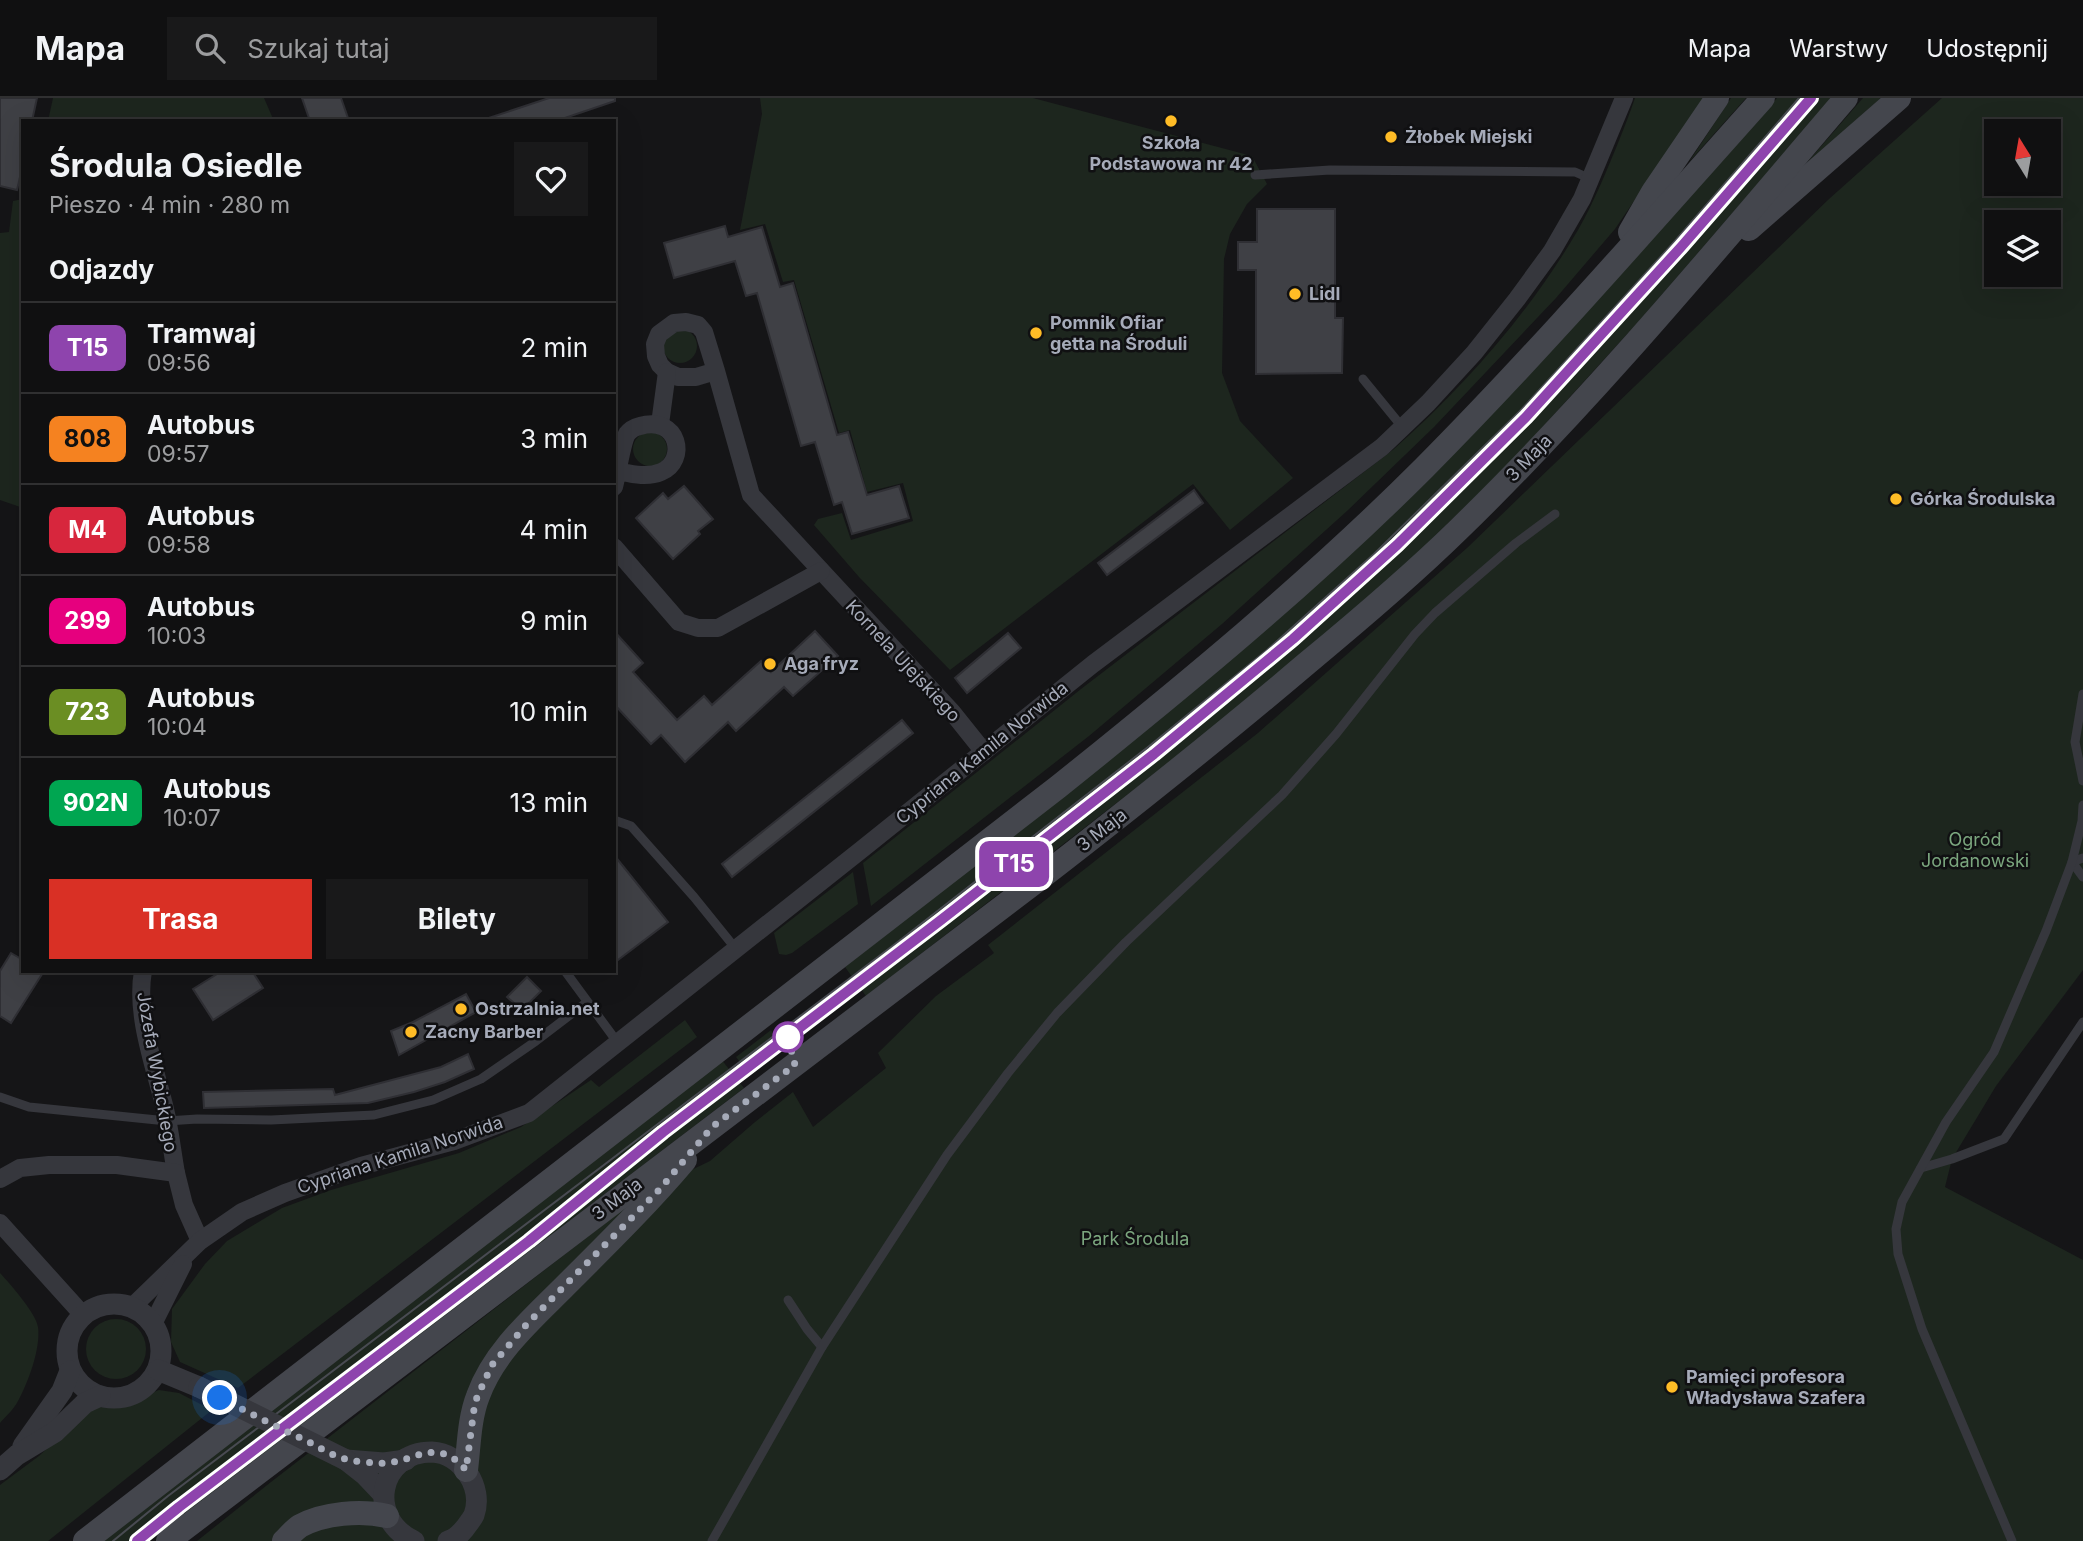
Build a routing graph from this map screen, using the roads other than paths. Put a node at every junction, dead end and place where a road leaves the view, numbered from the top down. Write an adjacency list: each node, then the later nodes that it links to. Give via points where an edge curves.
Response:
1 (1624, 98): 7 (street, Cypriana Kamila Norwida)
2 (1717, 98): 8 (main road, via 1653,192)
3 (1762, 98): 8 (main road)
4 (1846, 98): 9 (main road, 3 Maja)
5 (1899, 98): 9 (main road)
6 (1255, 175): 7 (lane, via 1330,170 1575,172)
7 (1591, 179): 14 (street, Cypriana Kamila Norwida, via 1552,251 1517,299 1474,353)
8 (1605, 275): 56 (main road, via 1422,470 1186,684)
9 (1693, 276): 35 (main road, 3 Maja, via 1542,445 1379,603 1177,771)
10 (716, 371): 11 (street, via 696,377); 11 (street, Kornela Ujejskiego, via 704,332 687,321 665,328 655,344 656,356); 18 (street, Kornela Ujejskiego, via 751,495)
11 (667, 372): 13 (street, Kornela Ujejskiego)
12 (1363, 379): 14 (lane)
13 (660, 424): 15 (street, via 642,425 627,433); 15 (street, via 674,437 673,462 659,473)
14 (1403, 428): 20 (street, Cypriana Kamila Norwida)
15 (616, 479)
16 (1555, 514): 45 (lane, via 1415,634 1282,795 1057,1013 947,1155)
17 (616, 549): 18 (street, via 679,622 698,628 718,628)
18 (821, 571): 20 (street, Kornela Ujejskiego)
19 (2083, 694): 21 (lane, via 2075,742)
20 (984, 751): 27 (street, Cypriana Kamila Norwida)
21 (2083, 781)
22 (2083, 805): 25 (lane)
23 (616, 821): 27 (lane, via 631,826)
24 (2083, 858): 25 (lane)
25 (2072, 862): 26 (lane); 36 (lane, via 1994,1052)
26 (2083, 877)
27 (737, 949): 32 (street, Cypriana Kamila Norwida)
28 (143, 973): 34 (street, Józefa Wybickiego, via 142,1007)
29 (566, 973): 30 (lane)
30 (587, 1002): 32 (lane); 34 (lane, via 481,1079 433,1100 374,1115)
31 (2083, 1022): 36 (lane, via 2004,1139)
32 (618, 1042): 40 (street, Cypriana Kamila Norwida, via 529,1112 454,1141 285,1193 242,1212)
33 (0, 1097): 34 (lane, via 29,1107)
34 (167, 1121): 37 (street, Józefa Wybickiego)
35 (712, 1127): 53 (main road, via 660,1189 492,1365 474,1409); 57 (main road, 3 Maja)
36 (1921, 1168): 61 (lane, via 1902,1202 1896,1229 1898,1254 1922,1329)
37 (176, 1173): 38 (street, via 117,1165 49,1165 20,1168); 40 (street)
38 (0, 1179)
39 (0, 1223): 43 (street)
40 (200, 1241): 42 (street, Cypriana Kamila Norwida); 44 (street, Cypriana Kamila Norwida, via 180,1268)
41 (788, 1300): 45 (lane)
42 (132, 1307): 43 (street, via 107,1303); 44 (street)
43 (83, 1315): 47 (street, via 66,1343)
44 (153, 1324): 46 (street, via 160,1338)
45 (822, 1347): 60 (lane)
46 (158, 1370): 48 (street, via 146,1386 130,1396); 50 (street, bridge)
47 (70, 1371): 48 (street, via 83,1387); 49 (street, via 62,1391)
48 (100, 1396): 49 (street)
49 (17, 1455): 52 (street)
50 (346, 1460): 51 (street); 54 (street, via 365,1475)
51 (405, 1460): 53 (street, via 436,1452 460,1462); 54 (street, via 387,1480)
52 (0, 1470)
53 (466, 1470): 55 (street, via 476,1501 474,1516)
54 (385, 1505): 58 (main road, via 376,1514 328,1516 300,1527); 59 (street, via 396,1528)
55 (459, 1538)
56 (85, 1541)
57 (168, 1541)
58 (284, 1541)
59 (414, 1541)
60 (712, 1541)
61 (2012, 1541)

